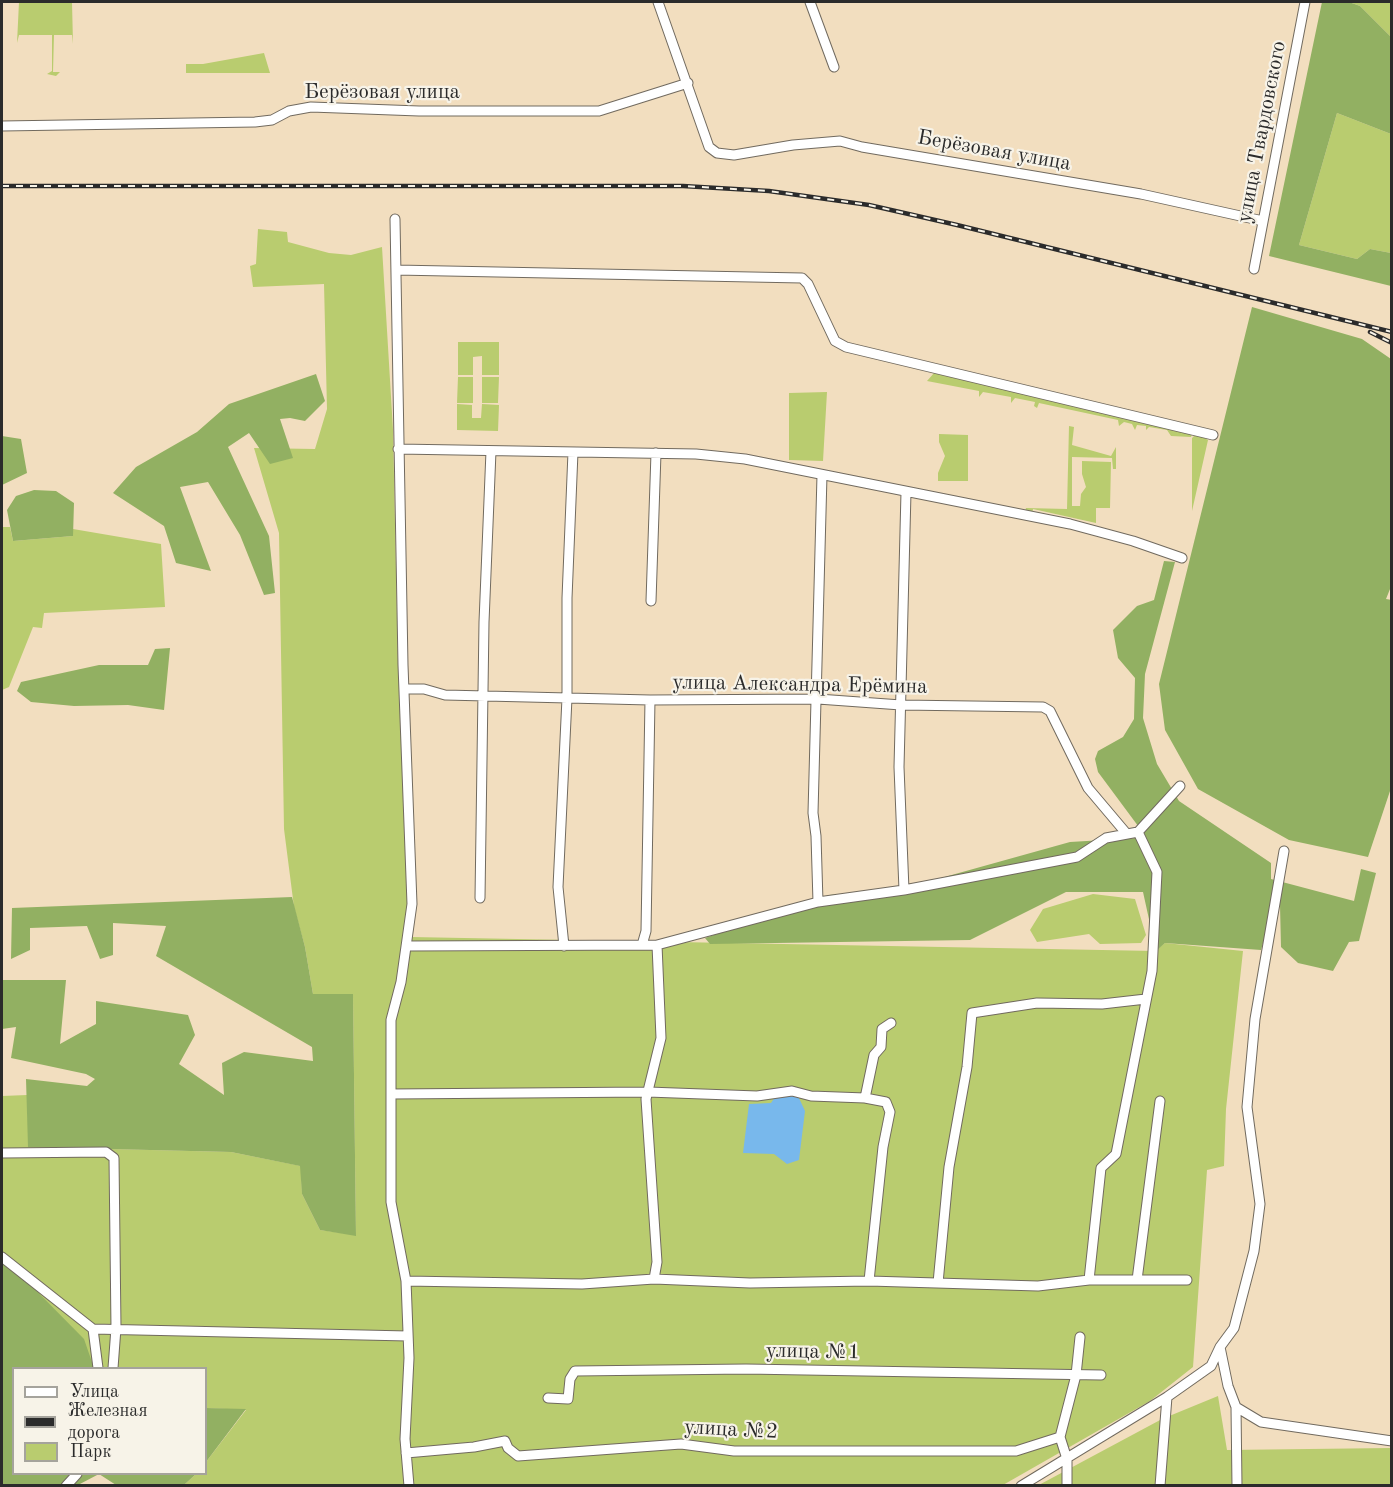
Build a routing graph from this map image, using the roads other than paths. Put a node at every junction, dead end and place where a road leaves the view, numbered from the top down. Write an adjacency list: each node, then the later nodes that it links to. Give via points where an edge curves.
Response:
1 (658, 2): 5 (street)
2 (810, 2): 4 (street)
3 (1305, 2): 8 (street, улица Твардовского)
4 (834, 67)
5 (688, 82): 6 (street, Берёзовая улица, via 599,111 311,107 255,122); 8 (street, Берёзовая улица, via 709,147 717,153 734,155 840,141 1142,194)
6 (2, 126)
7 (395, 219): 10 (street)
8 (1263, 221): 9 (street, улица Твардовского)
9 (1254, 268)
10 (396, 270): 11 (street, via 802,278 835,341 846,346); 12 (street)
11 (1213, 435)
12 (398, 449): 13 (street); 20 (street)
13 (491, 451): 14 (street); 21 (street)
14 (573, 452): 15 (street); 22 (street)
15 (656, 453): 16 (street, via 745,459); 19 (street)
16 (822, 475): 17 (street); 23 (street)
17 (906, 492): 18 (street, via 1070,524); 25 (street)
18 (1182, 558)
19 (651, 601)
20 (404, 689): 21 (street, улица Александра Ерёмина); 35 (street, via 412,904)
21 (484, 695): 22 (street, улица Александра Ерёмина); 31 (street)
22 (567, 698): 24 (street, улица Александра Ерёмина); 36 (street, via 558,887)
23 (818, 699): 24 (street, улица Александра Ерёмина); 25 (street, улица Александра Ерёмина); 32 (street, via 813,813)
24 (650, 700): 33 (street, via 646,931)
25 (901, 705): 28 (street, улица Александра Ерёмина, via 1043,706 1050,711 1088,788); 30 (street)
26 (1180, 786): 27 (street)
27 (1138, 832): 28 (street); 37 (street, via 1157,872 1152,970)
28 (1126, 833): 30 (street, via 1106,838 1077,857)
29 (1284, 851): 56 (street, via 1255,1019 1247,1107 1259,1213 1254,1251 1234,1329)
30 (904, 890): 32 (street)
31 (480, 898)
32 (818, 902): 34 (street)
33 (642, 945): 34 (street); 36 (street)
34 (657, 945): 39 (street, via 661,1038)
35 (406, 946): 36 (street); 40 (street, via 391,1020)
36 (564, 946)
37 (1146, 999): 46 (street, via 1116,1154 1101,1168); 51 (street, via 1102,1004 1037,1003 972,1013 967,1067 949,1167)
38 (891, 1023): 41 (street, via 882,1029 881,1047 874,1055)
39 (648, 1092): 40 (street); 41 (street, via 758,1096 792,1091 811,1096); 45 (street, via 657,1262)
40 (391, 1094): 49 (street, via 391,1202)
41 (866, 1098): 50 (street, via 886,1102 890,1112)
42 (1160, 1101): 47 (street)
43 (2, 1153): 52 (street, via 106,1152 114,1158)
44 (2, 1257): 53 (street)
45 (654, 1279): 49 (street, via 582,1284); 50 (street, via 750,1283)
46 (1089, 1280): 47 (street); 51 (street, via 1038,1286)
47 (1137, 1280): 48 (street)
48 (1187, 1280)
49 (406, 1281): 54 (street)
50 (868, 1281): 51 (street)
51 (938, 1283)
52 (116, 1328): 53 (street); 54 (street); 58 (street)
53 (93, 1329): 57 (street)
54 (408, 1336): 66 (street)
55 (1080, 1337): 59 (street)
56 (1220, 1347): 61 (street, via 1212,1366); 63 (street)
57 (98, 1367)
58 (113, 1367)
59 (1076, 1375): 60 (street, улица №1); 62 (street, улица №1, via 746,1369 574,1371 568,1399); 64 (street)
60 (1101, 1375)
61 (1167, 1397): 67 (street); 71 (street)
62 (548, 1398)
63 (1236, 1407): 65 (street, via 1261,1422); 72 (street)
64 (1060, 1437): 66 (street, улица №2, via 1016,1451 734,1451 681,1444 518,1456 505,1441); 67 (street)
65 (1392, 1441)
66 (406, 1453): 68 (street)
67 (1067, 1459): 69 (street); 70 (street)
68 (409, 1485)
69 (1021, 1485)
70 (1067, 1485)
71 (1160, 1485)
72 (1237, 1485)

